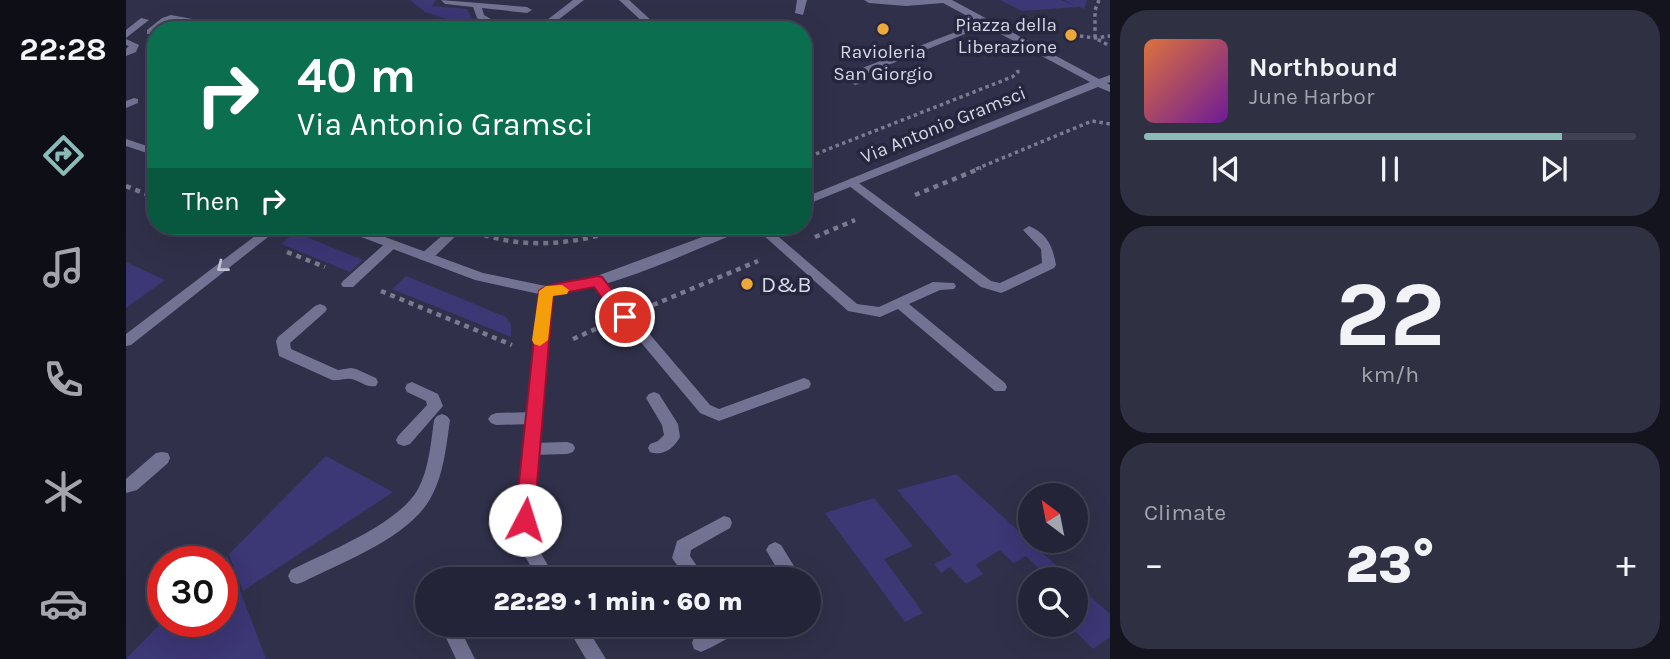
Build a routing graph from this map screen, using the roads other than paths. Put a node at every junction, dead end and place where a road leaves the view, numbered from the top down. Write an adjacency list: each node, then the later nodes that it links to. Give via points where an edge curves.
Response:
1 (579, 0): 14 (street)
2 (624, 0): 15 (street)
3 (802, 0): 9 (street)
4 (869, 0): 5 (street)
5 (945, 0): 16 (street)
6 (444, 1): 7 (street)
7 (477, 5): 8 (street); 13 (street, via 480,16)
8 (527, 10)
9 (800, 13)
10 (144, 20): 17 (street)
11 (164, 21): 12 (street)
12 (183, 21)
13 (489, 21)
14 (550, 21)
15 (649, 21)
16 (987, 23): 21 (street, via 856,74); 22 (street)
17 (126, 35)
18 (126, 41): 19 (street, via 134,45)
19 (126, 53)
20 (1110, 78): 22 (street, Via Antonio Gramsci)
21 (855, 82)
22 (1098, 83): 23 (street); 26 (street, Via Antonio Gramsci)
23 (1110, 89)
24 (126, 142): 25 (street)
25 (147, 150)
26 (852, 182): 27 (street, Via Antonio Gramsci); 28 (street, via 986,284 1001,288 1049,265 1047,248)
27 (812, 198)
28 (1030, 230)
29 (264, 235): 42 (street, one-way to 42)
30 (368, 235): 34 (street)
31 (450, 235): 35 (street)
32 (721, 235): 36 (street)
33 (770, 235): 40 (street, via 853,308 880,312)
34 (392, 244): 35 (street); 37 (street)
35 (426, 257): 39 (street, via 480,277)
36 (597, 281): 39 (street); 44 (street, via 705,409 719,415)
37 (348, 284)
38 (949, 286): 40 (street, via 938,285)
39 (546, 291): 49 (street)
40 (899, 303): 45 (street)
41 (320, 309): 43 (street, via 284,341 284,352 337,376 351,373)
42 (129, 335)
43 (370, 382)
44 (804, 384)
45 (1000, 387)
46 (412, 388): 48 (street, via 433,398)
47 (653, 398): 53 (street, via 670,424 672,437)
48 (443, 417): 51 (street); 62 (street, via 436,461 419,502 380,533)
49 (533, 418): 50 (street); 54 (street)
50 (496, 419)
51 (404, 440)
52 (567, 448): 54 (street)
53 (656, 448)
54 (531, 449): 59 (street, via 525,520 528,546)
55 (162, 458): 56 (street)
56 (126, 486)
57 (724, 523): 60 (street, via 683,546 681,558)
58 (775, 550): 61 (street)
59 (540, 567)
60 (687, 567)
61 (786, 567)
62 (297, 576)
63 (455, 637): 67 (street)
64 (583, 637): 68 (street)
65 (711, 637): 66 (street)
66 (701, 643)
67 (466, 659)
68 (597, 659)

